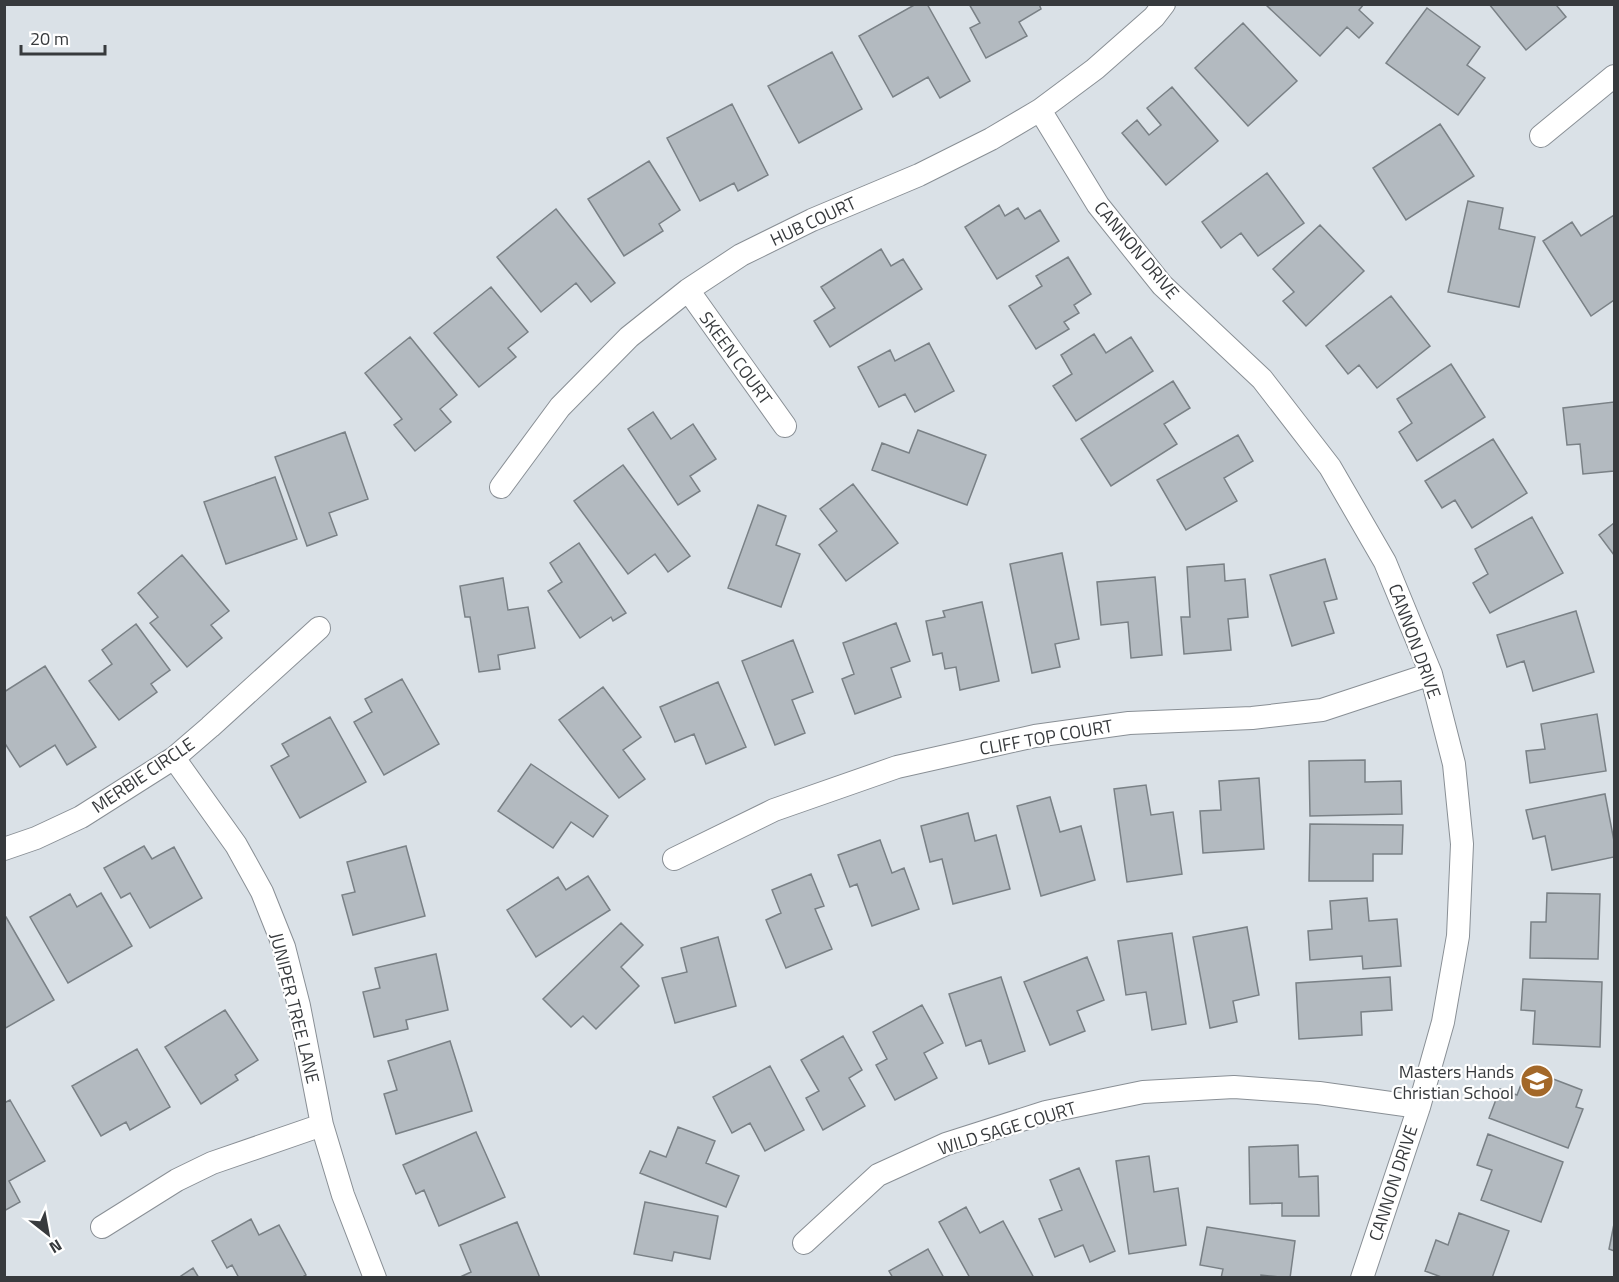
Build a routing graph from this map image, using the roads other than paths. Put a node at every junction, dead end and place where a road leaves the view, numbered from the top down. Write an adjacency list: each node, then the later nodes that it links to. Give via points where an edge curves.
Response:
1 (1164, 4): 3 (street, HUB COURT, via 1095,69)
2 (1614, 76): 4 (street)
3 (1040, 110): 5 (street, HUB COURT, via 919,175 741,255); 9 (street, CANNON DRIVE, via 1098,205 1162,285 1263,379 1330,467 1385,562)
4 (1541, 136)
5 (688, 290): 6 (street, SKEEN COURT); 7 (street, HUB COURT, via 629,337 560,407)
6 (785, 426)
7 (501, 487)
8 (319, 628): 10 (street, MERBIE CIRCLE)
9 (1431, 674): 12 (street, CLIFF TOP COURT, via 1322,710 1252,718 1129,723 1035,736 897,767 774,810); 13 (street, CANNON DRIVE, via 1454,764 1462,844 1458,936 1443,1022)
10 (174, 758): 11 (street, MERBIE CIRCLE, via 81,817); 14 (street, JUNIPER TREE LANE, via 236,845 262,892 284,947)
11 (4, 849)
12 (674, 859)
13 (1419, 1107): 16 (street, WILD SAGE COURT, via 1319,1093 1234,1087 1143,1092 1046,1112 946,1144 878,1175); 18 (street, CANNON DRIVE)
14 (322, 1125): 15 (street, via 212,1163); 17 (street, JUNIPER TREE LANE)
15 (102, 1227)
16 (804, 1243)
17 (375, 1278)
18 (1362, 1278)

